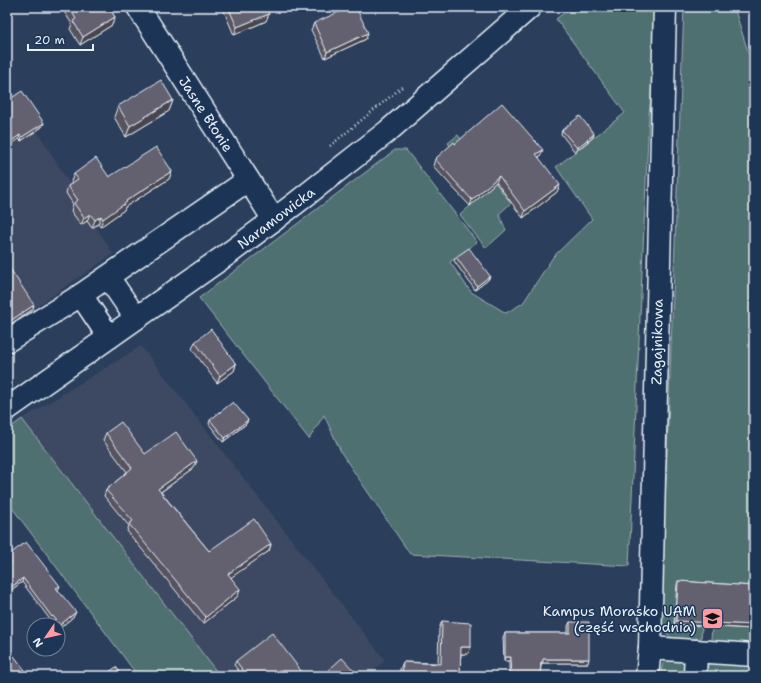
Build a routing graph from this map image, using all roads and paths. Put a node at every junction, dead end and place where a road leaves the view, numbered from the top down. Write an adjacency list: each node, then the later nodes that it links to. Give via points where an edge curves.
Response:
1 (138, 7): 4 (street, Jasne Błonie)
2 (530, 7): 5 (street, Naramowicka, via 388,130)
3 (665, 7): 12 (street, Zagajnikowa)
4 (248, 180): 5 (street, Jasne Błonie); 6 (street)
5 (274, 220): 8 (street, Naramowicka)
6 (108, 277): 7 (street); 8 (street)
7 (80, 296): 9 (street); 10 (street)
8 (136, 318): 9 (street, Naramowicka)
9 (109, 337): 11 (street, Naramowicka)
10 (7, 341)
11 (7, 409)
12 (650, 648): 13 (street); 15 (street, Zagajnikowa)
13 (696, 651): 14 (street); 16 (street)
14 (754, 655)
15 (647, 676)
16 (695, 676)

